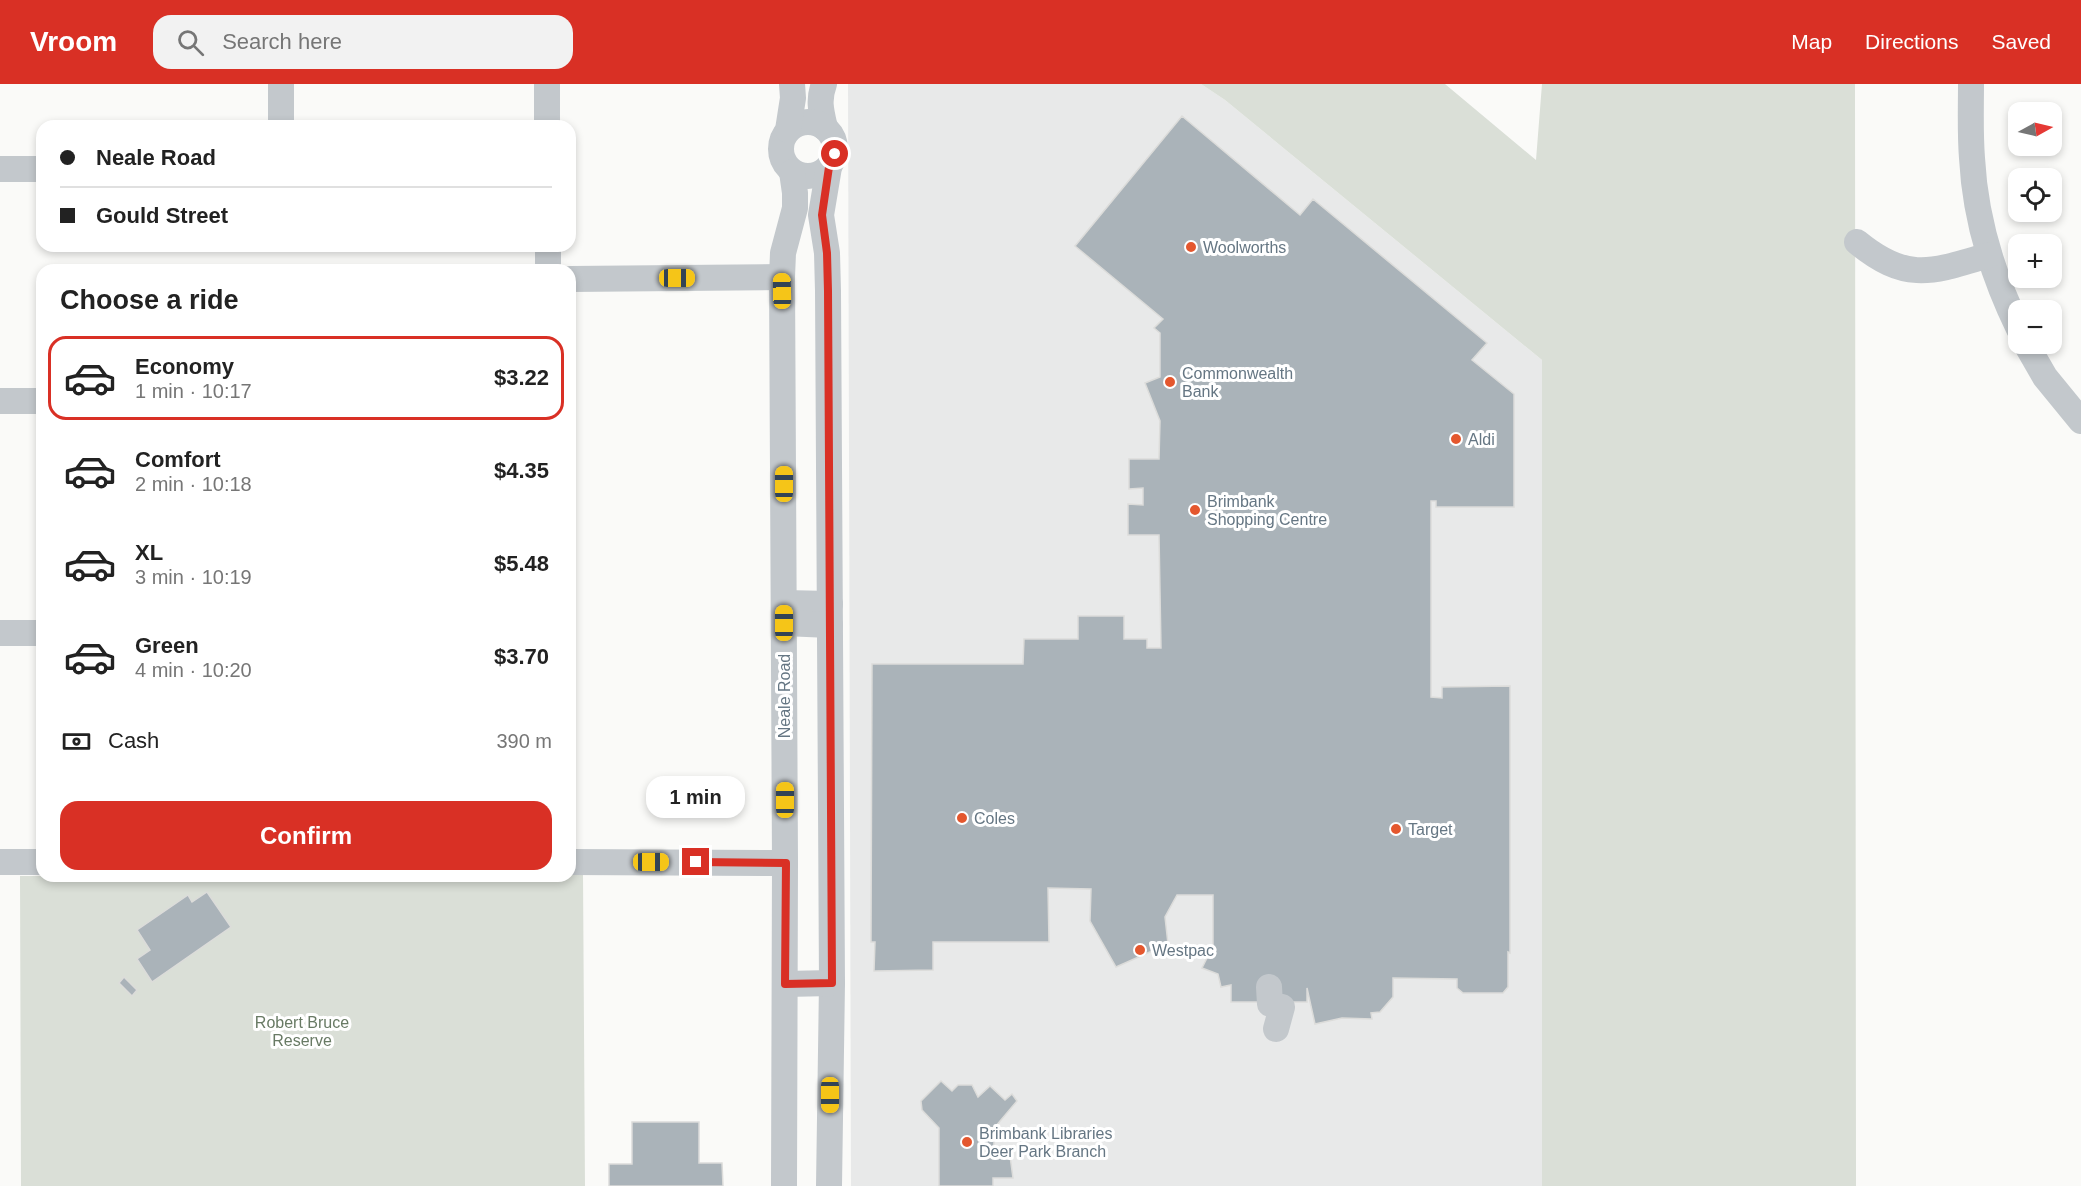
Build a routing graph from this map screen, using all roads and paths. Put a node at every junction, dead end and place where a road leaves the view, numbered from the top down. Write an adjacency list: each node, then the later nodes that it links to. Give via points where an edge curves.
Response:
1 (281, 84): 6 (street)
2 (547, 84): 7 (street)
3 (792, 84): 9 (street)
4 (824, 84): 8 (street, via 820,107)
5 (1971, 84): 15 (street, via 1973,174)
6 (281, 120)
7 (547, 120)
8 (825, 128): 9 (street, via 804,122); 10 (street, via 835,147)
9 (788, 130): 13 (street, via 781,154)
10 (829, 167): 13 (street, via 812,177); 24 (street, via 822,215 827,253)
11 (0, 169): 12 (street)
12 (36, 169)
13 (792, 172): 16 (street, Neale Road, via 795,208 784,246)
14 (1857, 243): 15 (street, via 1889,264 1918,271)
15 (1989, 255): 18 (street)
16 (782, 277): 17 (street); 23 (street, Neale Road)
17 (576, 279)
18 (2008, 302)
19 (2032, 354): 22 (street)
20 (0, 401): 21 (street)
21 (36, 401)
22 (2081, 421)
23 (784, 613): 24 (street); 30 (street, Neale Road)
24 (830, 614): 31 (street)
25 (0, 633): 26 (street)
26 (36, 633)
27 (0, 862): 28 (street)
28 (36, 862)
29 (576, 862): 30 (street)
30 (786, 863): 32 (street, Neale Road)
31 (832, 983): 32 (street); 36 (street)
32 (785, 984): 35 (street, Neale Road)
33 (1269, 987): 34 (street, via 1270,1004 1282,1007)
34 (1276, 1029)
35 (784, 1186)
36 (829, 1186)

